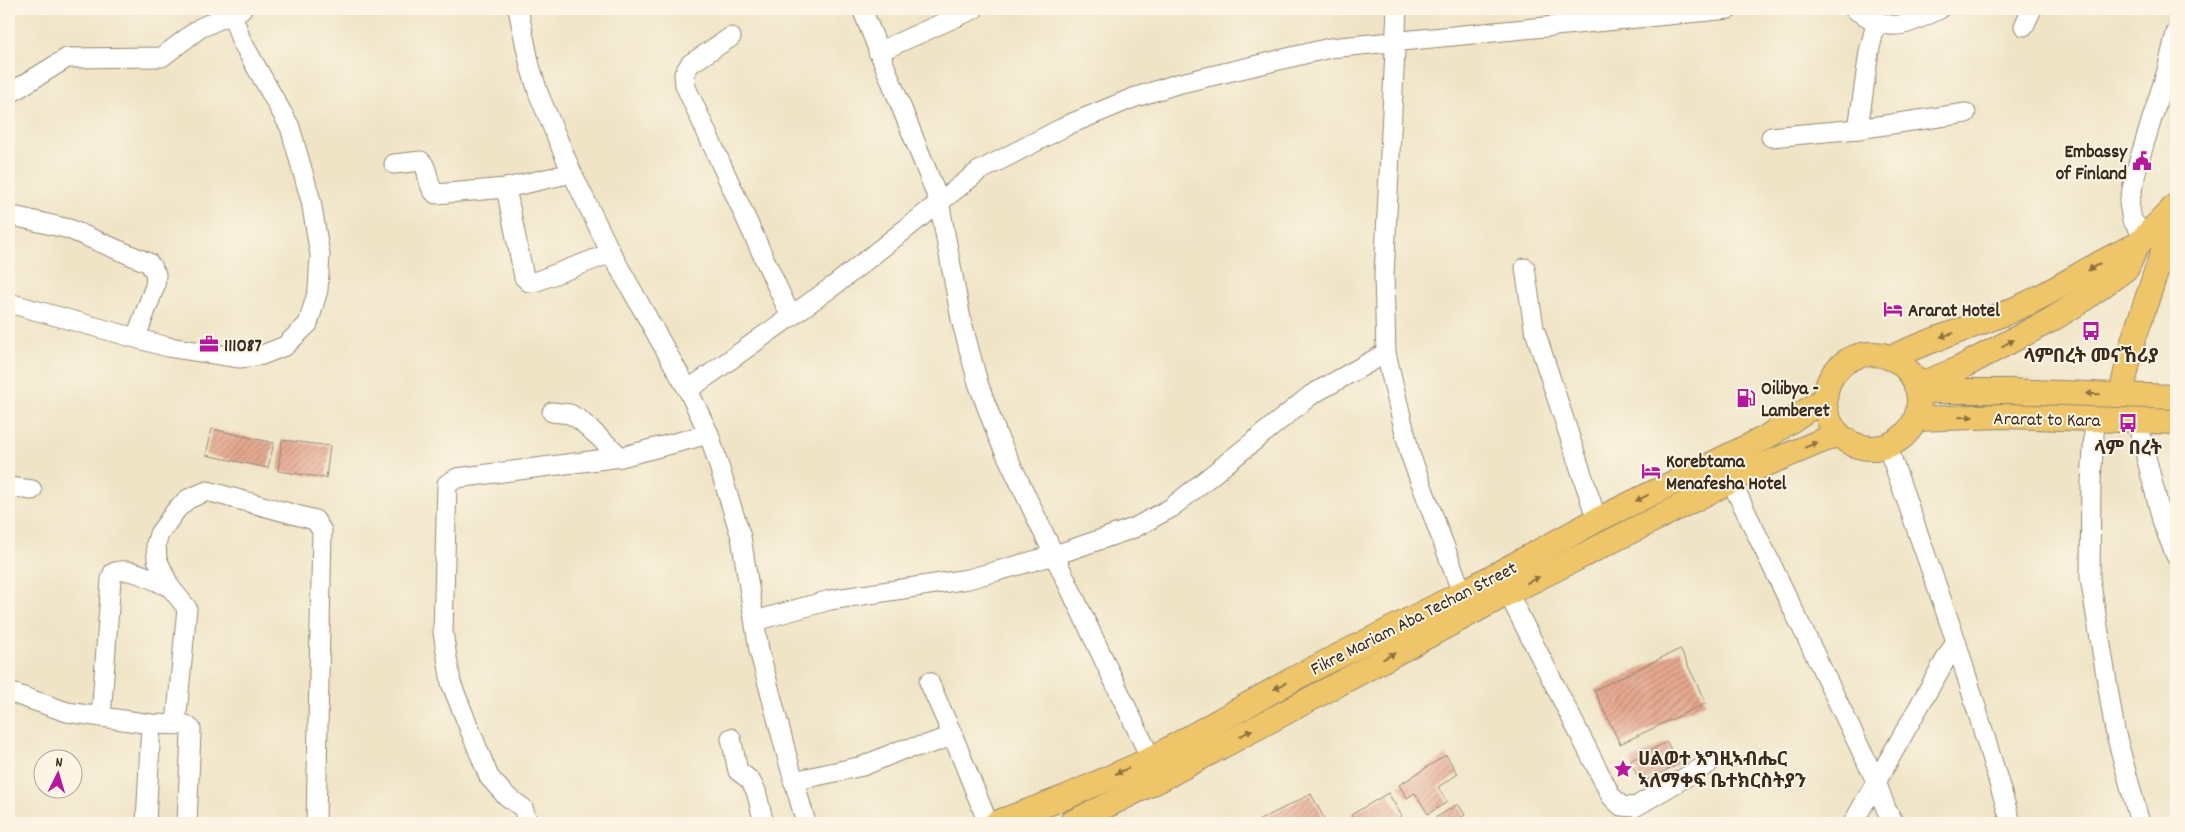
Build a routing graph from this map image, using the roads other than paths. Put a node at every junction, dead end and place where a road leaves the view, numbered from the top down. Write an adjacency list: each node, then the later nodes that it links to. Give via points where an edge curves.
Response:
1 (518, 9): 19 (street, via 537,88)
2 (862, 9): 13 (street)
3 (974, 9): 13 (street)
4 (1397, 9): 12 (street)
5 (1729, 9): 12 (street)
6 (1854, 9): 9 (street)
7 (1940, 9): 9 (street, via 1911,22 1889,26)
8 (237, 11): 14 (street, via 200,28 162,57 67,58); 30 (street, via 241,40 290,127 311,201 320,255 318,290 308,324 285,346 262,355 240,358 168,347)
9 (1876, 22): 16 (street)
10 (2176, 34): 25 (street, via 2129,204)
11 (731, 37): 29 (street, via 690,64 684,74 685,85)
12 (1396, 42): 21 (street, via 1330,48 1177,84 1133,98 1070,124 979,171); 31 (street, via 1384,276)
13 (878, 52): 21 (street)
14 (9, 94)
15 (1966, 113): 16 (street)
16 (1858, 129): 17 (street)
17 (1771, 137)
18 (394, 164): 20 (street, via 421,161 436,194)
19 (572, 173): 20 (street); 26 (street)
20 (506, 188): 26 (street, via 524,277 529,282)
21 (939, 201): 29 (street); 51 (street, via 961,319 978,383 998,437)
22 (2176, 205): 25 (main road)
23 (2176, 212): 35 (main road, via 2133,341)
24 (9, 215): 30 (street, via 69,229 149,263 156,274 155,286)
25 (2141, 240): 32 (main road, one-way to 32, via 2062,287 1991,320); 33 (main road, one-way to 25, via 2080,302 2127,268)
26 (611, 253): 34 (street)
27 (1525, 268): 50 (street, via 1534,328)
28 (9, 303): 30 (street)
29 (792, 317): 34 (street)
30 (136, 338)
31 (1386, 353): 51 (street, via 1311,395 1171,508 1134,528); 54 (street, via 1410,454)
32 (1890, 358): 33 (main road, via 1911,375); 37 (main road, via 1860,355 1846,361 1827,384)
33 (1917, 389): 35 (main road, Ararat to Kara, one-way to 33); 40 (main road)
34 (688, 390): 43 (street)
35 (2121, 394): 36 (main road, Ararat to Kara)
36 (2176, 396)
37 (1824, 399): 44 (main road, via 1825,412); 50 (main road, Fikre Mariam Aba Techan Street, one-way to 50, via 1765,438)
38 (552, 412): 46 (street, via 570,414 580,420)
39 (2096, 418): 40 (main road, Ararat to Kara, one-way to 39, via 2004,416); 41 (main road, Ararat to Kara); 81 (street, via 2090,578 2115,731)
40 (1917, 419): 45 (main road, via 1902,438)
41 (2137, 420): 42 (main road, Ararat to Kara); 52 (street, via 2163,524)
42 (2176, 422)
43 (709, 434): 46 (street); 56 (street, via 741,538)
44 (1838, 434): 45 (main road, via 1849,443 1862,447); 47 (main road, Fikre Mariam Aba Techan Street, one-way to 44)
45 (1887, 446): 57 (street)
46 (620, 457): 72 (street, via 457,478 447,484 442,632 451,683 489,777 505,795 523,808)
47 (1731, 481): 55 (main road, Fikre Mariam Aba Techan Street, one-way to 47); 68 (street)
48 (9, 486): 49 (street)
49 (32, 490)
50 (1597, 520): 54 (main road, Fikre Mariam Aba Techan Street)
51 (1055, 554): 56 (street, via 968,579 830,600); 65 (street)
52 (2176, 556)
53 (170, 588): 60 (street, via 132,572 120,570 113,573); 62 (street, via 187,608); 71 (street, via 157,559 159,534 188,499 207,491 315,520 322,531)
54 (1462, 593): 65 (main road, Fikre Mariam Aba Techan Street, one-way to 65, via 1297,677)
55 (1508, 593): 66 (street, via 1611,796 1621,806 1635,807); 77 (main road, Fikre Mariam Aba Techan Street, one-way to 55, via 1161,780)
56 (755, 620): 67 (street, via 759,650)
57 (1956, 641): 68 (street); 80 (street)
58 (929, 682): 63 (street)
59 (9, 692): 60 (street, via 67,712)
60 (100, 717): 61 (street)
61 (151, 724): 62 (street); 69 (street)
62 (176, 724): 70 (street, via 191,729)
63 (953, 736): 67 (street, via 901,750 862,766); 75 (street)
64 (731, 738): 73 (street, via 738,771 750,780 756,791)
65 (1150, 758): 76 (main road, Fikre Mariam Aba Techan Street, one-way to 76, via 1066,797)
66 (1708, 764)
67 (793, 781): 74 (street)
68 (1876, 781): 78 (street); 79 (street)
69 (146, 823)
70 (187, 823)
71 (316, 823)
72 (528, 823)
73 (764, 823)
74 (806, 823)
75 (988, 823)
76 (996, 823)
77 (1071, 823)
78 (1853, 823)
79 (1894, 823)
80 (2011, 823)
81 (2140, 823)

